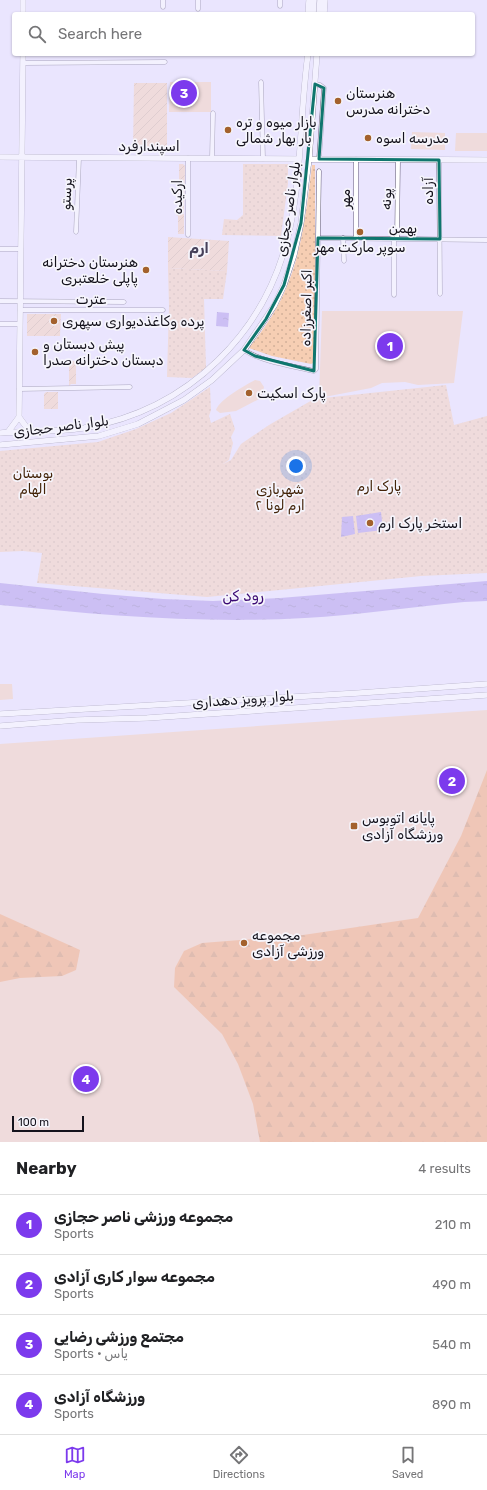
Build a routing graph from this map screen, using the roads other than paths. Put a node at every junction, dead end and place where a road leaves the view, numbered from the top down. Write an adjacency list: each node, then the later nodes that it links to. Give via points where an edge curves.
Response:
1 (23, 0): 12 (main road)
2 (163, 0): 10 (street)
3 (198, 0): 11 (street)
4 (280, 0): 9 (street)
5 (309, 0): 13 (main road)
6 (314, 0): 14 (main road)
7 (320, 0): 15 (main road)
8 (325, 0): 16 (main road)
9 (280, 6)
10 (163, 7)
11 (198, 9)
12 (23, 12)
13 (308, 12)
14 (312, 12)
15 (319, 12)
16 (324, 12)
17 (23, 56): 21 (main road)
18 (307, 56): 31 (main road, بلوار ناصر حجازی)
19 (318, 56): 23 (main road, بلوار ناصر حجازی)
20 (165, 62): 21 (street)
21 (22, 64): 26 (main road)
22 (261, 82): 30 (street)
23 (315, 84): 32 (main road, بلوار ناصر حجازی); 33 (street, via 324,88)
24 (213, 113): 29 (street)
25 (0, 157): 26 (main road, اسپندارفرد)
26 (22, 157): 27 (main road, اسپندارفرد); 48 (main road)
27 (79, 158): 28 (main road, اسپندارفرد); 39 (street, پرستو)
28 (188, 158): 29 (main road, اسپندارفرد); 40 (street, ارکیده)
29 (212, 158): 30 (main road, اسپندارفرد)
30 (263, 159): 31 (main road, اسپندارفرد)
31 (299, 159): 64 (main road, بلوار ناصر حجازی, via 291,227 279,270 259,311 226,353 196,380 160,403 133,414 84,428)
32 (309, 159): 33 (main road); 59 (main road, بلوار ناصر حجازی, via 301,223 291,265 274,306)
33 (319, 159): 34 (main road)
34 (356, 159): 35 (main road); 43 (street, مهر)
35 (398, 160): 36 (main road); 44 (street, پونه)
36 (439, 160): 37 (main road); 45 (street, آزاده)
37 (487, 160)
38 (319, 171): 41 (street, اکبر اصغرزاده)
39 (76, 232)
40 (188, 235)
41 (318, 238): 42 (street, بهمن); 59 (street, اکبر اصغرزاده, via 316,370 266,359)
42 (343, 238): 43 (street, بهمن); 49 (street)
43 (356, 238): 44 (street, بهمن)
44 (395, 239): 45 (street, بهمن); 50 (street, پونه)
45 (440, 239): 46 (street, بهمن); 51 (street, آزاده)
46 (487, 240)
47 (0, 249): 48 (street)
48 (21, 249): 53 (main road)
49 (344, 261)
50 (394, 294)
51 (440, 294)
52 (0, 301): 53 (street)
53 (20, 301): 54 (street); 55 (main road)
54 (124, 302)
55 (20, 310): 56 (street, عترت); 58 (main road)
56 (163, 310)
57 (0, 324): 58 (street)
58 (20, 324): 61 (main road)
59 (244, 350): 66 (main road, بلوار ناصر حجازی, via 212,380 184,400 138,424 99,436)
60 (130, 387): 61 (street)
61 (19, 389): 62 (main road)
62 (19, 417): 63 (main road); 64 (main road)
63 (8, 432): 64 (main road, بلوار ناصر حجازی); 65 (main road, بلوار ناصر حجازی)
64 (30, 432)
65 (0, 433)
66 (0, 445)
67 (487, 684): 69 (main road, بلوار پرویز دهداری)
68 (487, 695): 70 (main road, بلوار پرویز دهداری)
69 (0, 714)
70 (0, 726)

